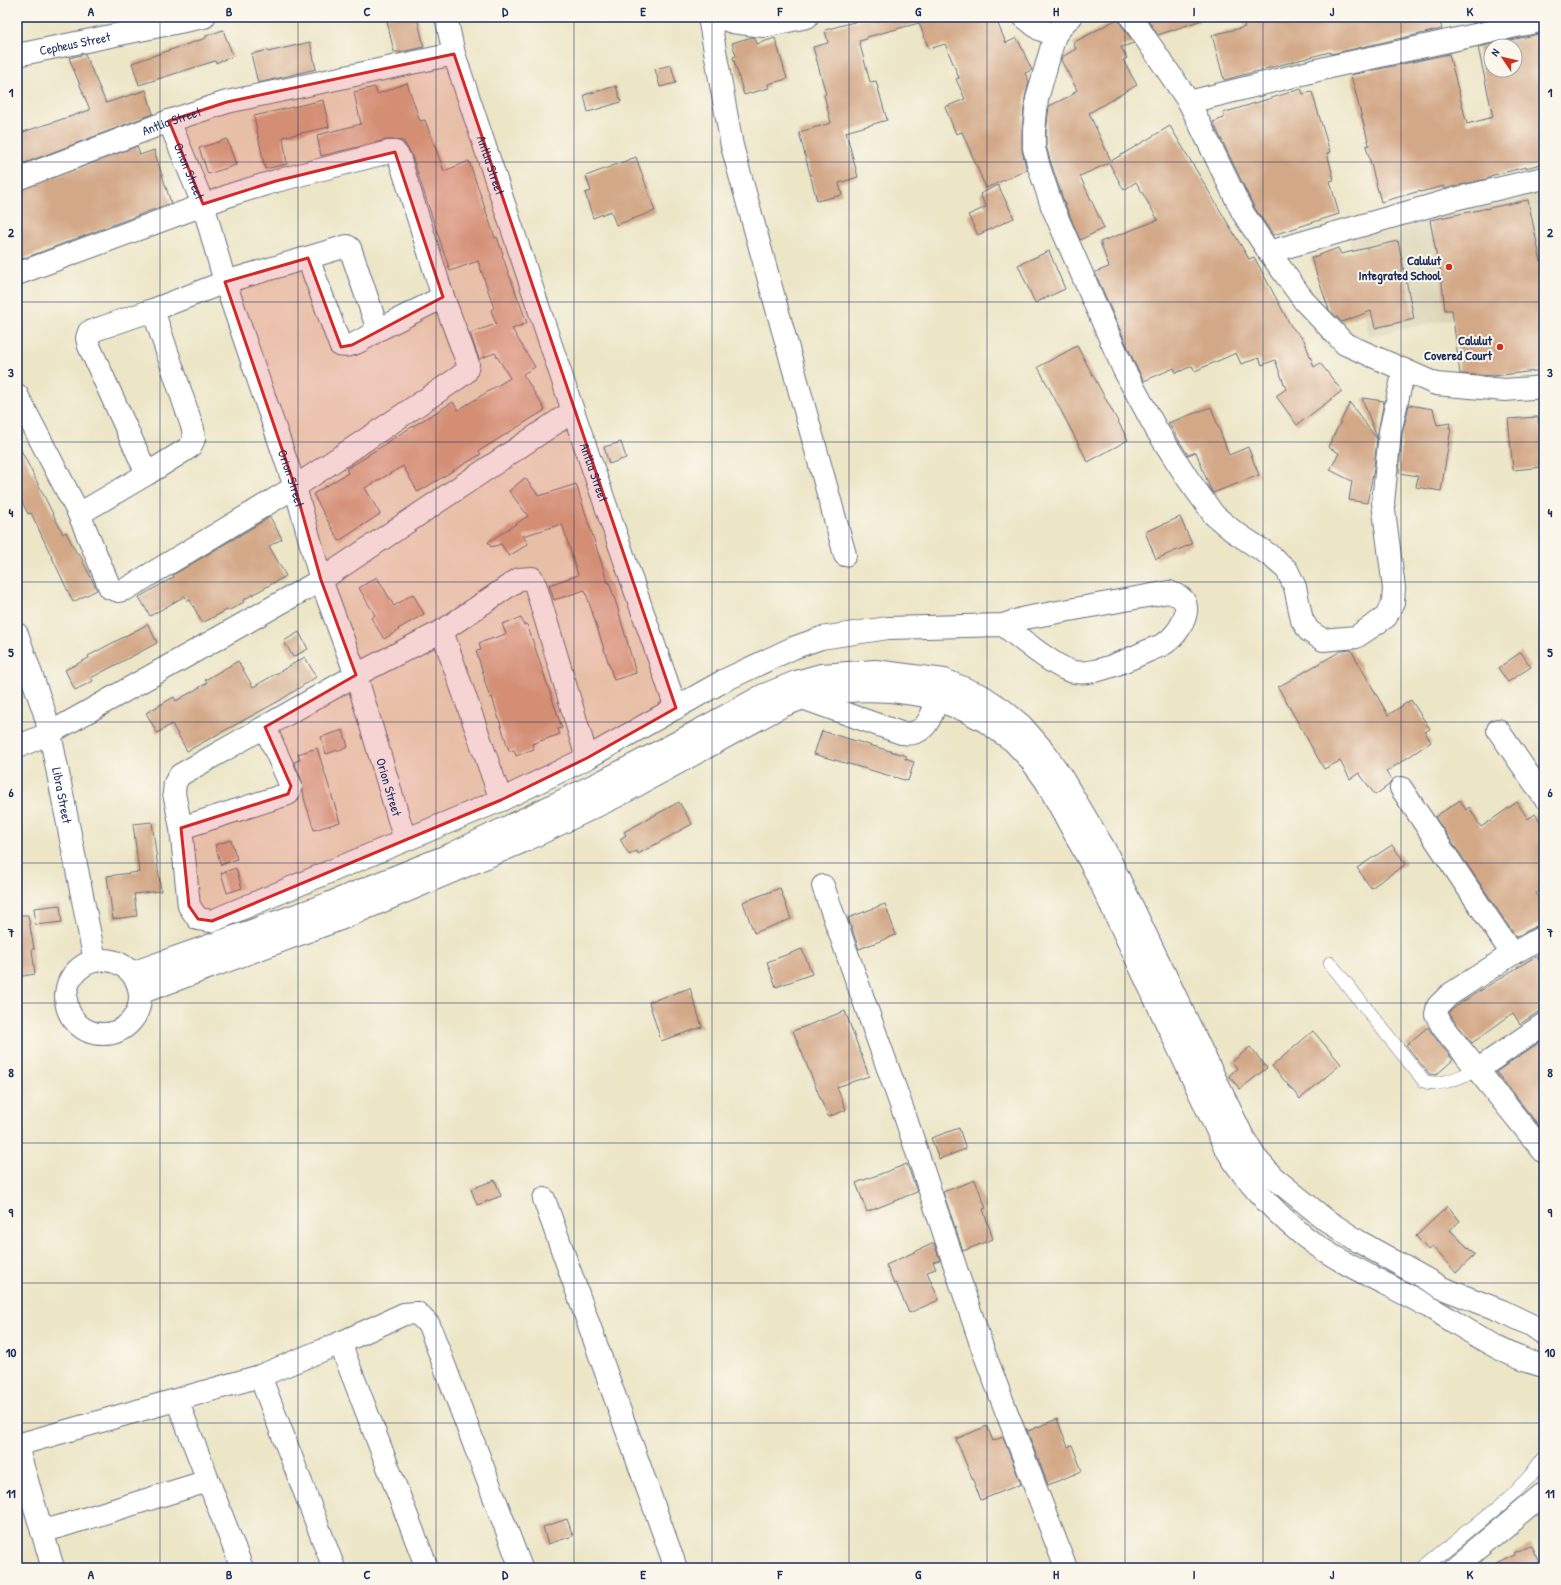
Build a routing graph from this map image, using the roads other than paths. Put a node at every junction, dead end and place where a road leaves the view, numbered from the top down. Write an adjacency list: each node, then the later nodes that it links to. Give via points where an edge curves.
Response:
1 (204, 17): 11 (street, Cepheus Street)
2 (446, 17): 12 (street)
3 (709, 17): 32 (street, via 732,146)
4 (718, 17): 5 (street, via 732,22 764,26)
5 (807, 17)
6 (1024, 17): 10 (street, via 1039,29)
7 (1071, 17): 10 (street)
8 (1131, 17): 13 (street)
9 (1544, 20): 13 (street, via 1334,66)
10 (1055, 35): 25 (street, via 1037,99 1034,148 1052,206 1114,348 1156,429 1201,498 1214,515 1233,531 1287,570 1295,587 1302,620 1309,631 1323,640 1356,637 1386,617 1393,602 1394,588 1383,503 1390,432)
11 (17, 54)
12 (454, 54): 14 (street, Antlia Street, via 227,102); 28 (street, Antlia Street)
13 (1189, 102): 18 (street, via 1243,213)
14 (169, 121): 16 (street, Antlia Street); 17 (street, Orion Street)
15 (1544, 178): 18 (street, via 1454,199)
16 (17, 179)
17 (203, 204): 20 (street); 21 (street, Orion Street); 22 (street, via 276,181 395,152 399,157)
18 (1269, 252): 25 (street, via 1305,302 1345,344)
19 (308, 258): 21 (street); 24 (street, via 342,247 350,248); 24 (street, via 340,345 352,345)
20 (17, 274)
21 (226, 282): 23 (street); 30 (street, Orion Street)
22 (442, 297): 24 (street); 30 (street, via 468,364 466,372)
23 (153, 310): 29 (street, via 193,429 194,439 190,447); 29 (street, via 89,332 87,338)
24 (378, 330)
25 (1404, 370): 26 (street, via 1436,384 1505,390)
26 (1544, 386)
27 (17, 395): 31 (street)
28 (573, 411): 33 (street); 41 (street, Antlia Street)
29 (147, 474): 31 (street)
30 (295, 487): 31 (street, via 119,591 110,588); 33 (street, Orion Street)
31 (79, 514)
32 (845, 555)
33 (321, 580): 37 (street, Orion Street); 44 (street)
34 (1003, 625): 34 (street, via 1025,618 1169,592 1185,602 1186,615 1181,627 1168,642 1122,662 1087,672 1073,672 1052,661); 41 (street, via 888,628 821,638 747,669)
35 (442, 631): 37 (street); 46 (street, via 519,579 532,578); 50 (street)
36 (17, 634): 44 (street, Libra Street)
37 (356, 675): 42 (street); 52 (street, Orion Street)
38 (944, 680): 39 (street, via 875,671 821,675); 40 (street); 47 (street, via 982,696 1022,726 1043,750)
39 (799, 690): 40 (street, via 892,691); 40 (street, via 901,733 910,734 918,733 928,723); 58 (street, via 782,706 617,796 538,834 396,886 343,918)
40 (937, 700): 47 (street, via 985,721 1013,741)
41 (676, 708): 46 (street)
42 (265, 727): 51 (street, via 180,775 175,783 174,793); 51 (street, via 291,786 288,794)
43 (1498, 730): 49 (street)
44 (50, 733): 45 (street); 56 (street, Libra Street)
45 (17, 747)
46 (587, 758): 50 (street)
47 (1052, 777): 62 (street, via 1225,1147 1237,1168)
48 (1402, 788): 55 (street)
49 (1544, 797)
50 (501, 800): 52 (street)
51 (181, 828): 52 (street, via 189,906 198,919 212,921)
52 (405, 840)
53 (823, 886): 83 (street, via 906,1119 983,1350)
54 (1544, 936): 55 (street)
55 (1512, 954): 60 (street, via 1449,995 1438,1006 1436,1014 1442,1026)
56 (95, 961): 58 (street, via 108,960 120,964); 58 (street, via 74,974 68,984 67,1008 81,1028 92,1033 104,1034 116,1032 127,1026 135,1017 139,1005)
57 (1330, 963): 60 (lane, via 1424,1081 1438,1084)
58 (136, 983)
59 (1544, 1024): 60 (street)
60 (1476, 1070): 61 (street)
61 (1544, 1152)
62 (1266, 1185): 64 (street); 65 (street, via 1277,1212 1305,1237 1333,1256)
63 (544, 1200): 82 (street)
64 (1442, 1288): 65 (street); 66 (street, via 1502,1311)
65 (1431, 1308): 68 (street)
66 (1537, 1329): 68 (street)
67 (340, 1343): 70 (street); 80 (street); 81 (street, via 404,1314 417,1314 429,1325)
68 (1518, 1357): 69 (street)
69 (1544, 1366)
70 (260, 1376): 71 (street); 79 (street)
71 (177, 1400): 72 (street); 74 (street)
72 (17, 1446): 76 (street)
73 (1544, 1457): 84 (lane, via 1511,1496)
74 (208, 1481): 76 (street); 77 (street)
75 (1544, 1493): 85 (street)
76 (42, 1532): 78 (street)
77 (236, 1567)
78 (52, 1568)
79 (334, 1568)
80 (427, 1568)
81 (521, 1568)
82 (676, 1568)
83 (1066, 1568)
84 (1424, 1568)
85 (1454, 1568)

